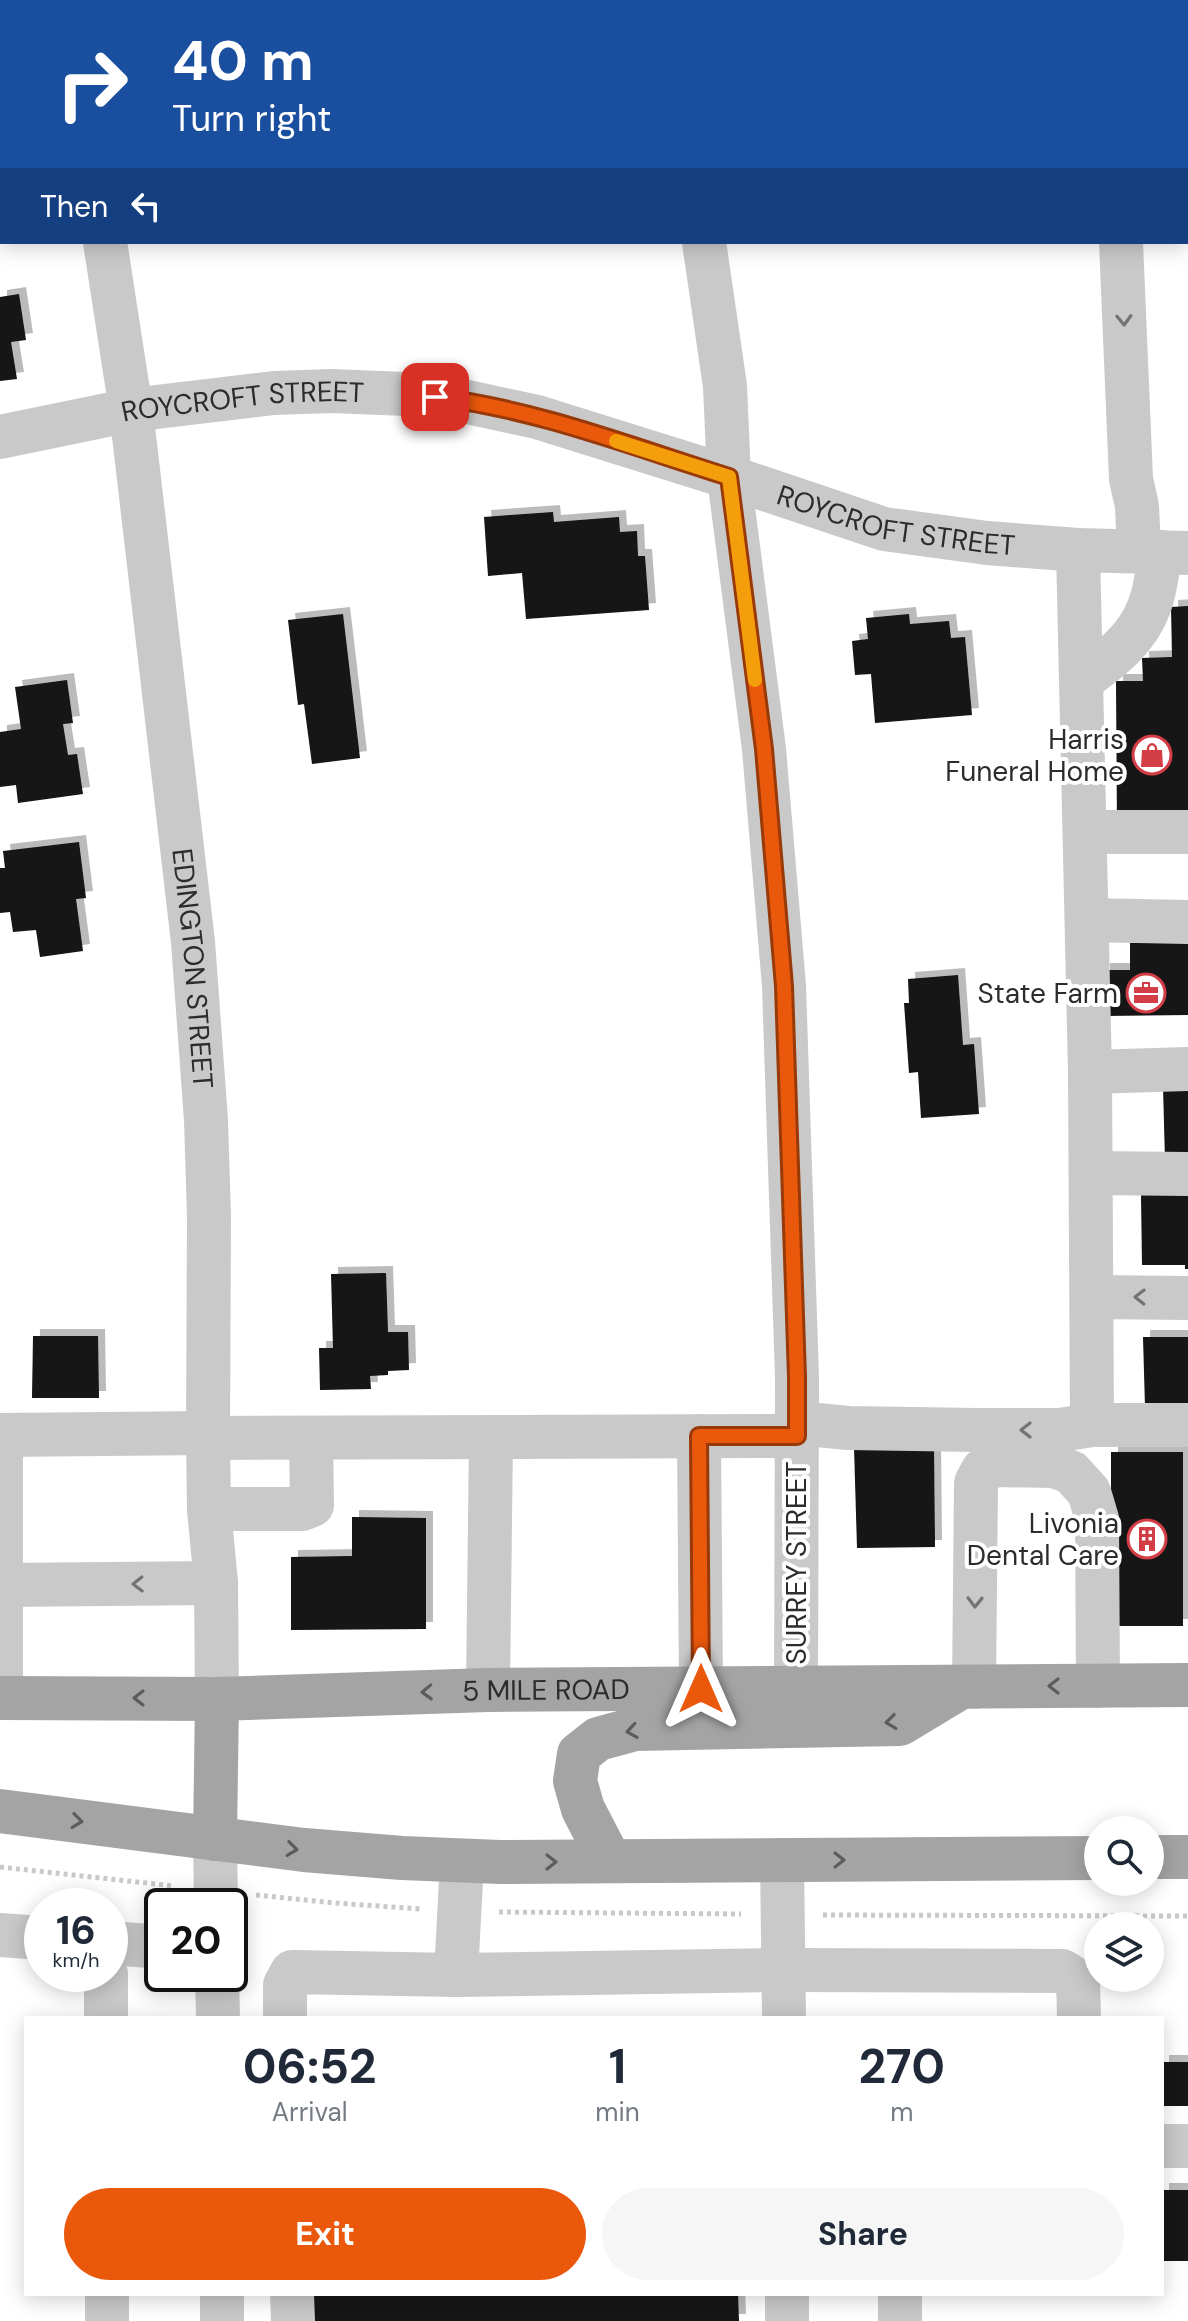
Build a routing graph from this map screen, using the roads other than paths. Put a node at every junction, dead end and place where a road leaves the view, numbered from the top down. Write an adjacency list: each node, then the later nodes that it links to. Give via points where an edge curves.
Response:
1 (105, 244): 4 (street, EDINGTON STREET)
2 (704, 244): 6 (street, SURREY STREET, via 725,386)
3 (1121, 244): 8 (street, one-way to 8, via 1131,479 1137,506)
4 (131, 410): 5 (street, ROYCROFT STREET); 6 (street, ROYCROFT STREET, via 274,393 406,394 537,417); 24 (street, EDINGTON STREET, via 202,1060 209,1217)
5 (0, 437)
6 (729, 477): 7 (street, ROYCROFT STREET, via 884,529); 22 (street, SURREY STREET, via 764,749 784,986)
7 (1078, 550): 8 (street, ROYCROFT STREET); 9 (street)
8 (1163, 552): 9 (street, via 1150,606 1138,629 1115,656)
9 (1082, 680): 10 (street)
10 (1085, 832): 11 (street); 12 (street)
11 (1188, 832)
12 (1087, 920): 13 (street); 15 (street)
13 (1188, 922)
14 (1188, 1069): 15 (street)
15 (1090, 1072): 16 (street)
16 (1091, 1173): 17 (street); 18 (street)
17 (1188, 1174)
18 (1092, 1297): 19 (street, one-way to 18); 20 (street)
19 (1188, 1298)
20 (1092, 1425): 21 (street); 22 (street, one-way to 22, via 1060,1430)
21 (1188, 1425)
22 (797, 1429): 25 (street); 35 (street, SURREY STREET)
23 (0, 1435): 24 (street); 30 (street)
24 (208, 1436): 27 (street); 28 (street, EDINGTON STREET)
25 (699, 1436): 26 (street); 34 (street)
26 (491, 1437): 27 (street); 36 (street)
27 (311, 1438): 28 (street, via 312,1505)
28 (209, 1509): 29 (street, EDINGTON STREET)
29 (216, 1583): 30 (street, one-way to 30); 38 (street, EDINGTON STREET)
30 (1, 1585): 37 (street)
31 (1098, 1686): 32 (main road, 5 MILE ROAD, one-way to 32); 32 (street, one-way to 32, via 1097,1519 1089,1492 1071,1472 1053,1466 995,1465 983,1470 976,1483); 33 (main road, 5 MILE ROAD)
32 (967, 1687): 35 (main road, 5 MILE ROAD); 44 (main road, one-way to 44, via 900,1724 635,1729 598,1739 579,1754 575,1781)
33 (1184, 1688)
34 (701, 1689): 35 (main road, 5 MILE ROAD); 36 (main road, 5 MILE ROAD)
35 (796, 1689)
36 (488, 1690): 38 (main road, 5 MILE ROAD, one-way to 38)
37 (0, 1698): 38 (main road, 5 MILE ROAD, one-way to 37)
38 (217, 1699): 40 (main road)
39 (0, 1811): 40 (main road, one-way to 40)
40 (215, 1839): 43 (main road, one-way to 43); 45 (street)
41 (1084, 1858): 42 (main road, one-way to 41)
42 (782, 1860): 44 (main road); 48 (street)
43 (462, 1861): 44 (main road, one-way to 44); 49 (street)
44 (610, 1861)
45 (216, 1888)
46 (0, 1935): 47 (street)
47 (24, 1937)
48 (784, 1970): 49 (street); 55 (street); 56 (street, via 1062,1971 1078,1981)
49 (456, 1975): 54 (street, via 292,1972 285,1985)
50 (106, 1992): 52 (street)
51 (217, 1992): 53 (street)
52 (106, 2016)
53 (218, 2016)
54 (285, 2016)
55 (784, 2016)
56 (1079, 2016)
57 (1164, 2146): 58 (street)
58 (1188, 2146)
59 (107, 2296): 64 (street)
60 (222, 2296): 65 (street)
61 (292, 2296): 66 (street)
62 (787, 2296): 67 (street)
63 (900, 2296): 68 (street)
64 (107, 2321)
65 (222, 2321)
66 (293, 2321)
67 (787, 2321)
68 (900, 2321)

